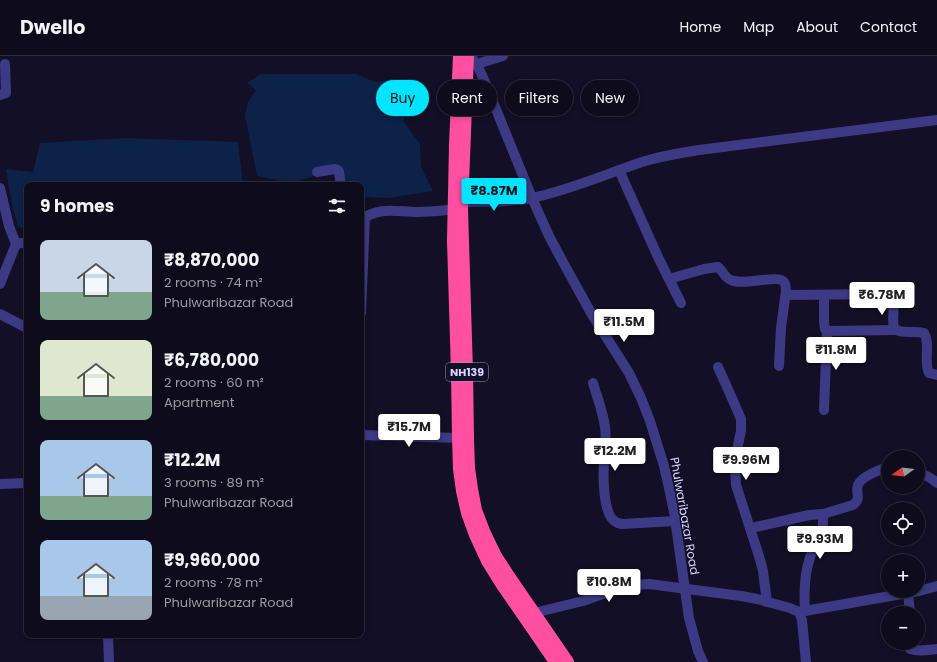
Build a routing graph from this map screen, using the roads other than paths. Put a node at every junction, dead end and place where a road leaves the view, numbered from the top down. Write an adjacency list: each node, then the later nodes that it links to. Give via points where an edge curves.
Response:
1 (459, 56): 12 (highway, NH139, via 456,119)
2 (503, 56): 3 (street)
3 (472, 59): 11 (street, Phulwaribazar Road); 12 (highway, NH139)
4 (5, 64): 5 (street, via 6,93)
5 (0, 95)
6 (937, 120): 7 (street, via 699,150)
7 (619, 170): 11 (street); 16 (street)
8 (317, 172): 9 (street, via 338,170)
9 (341, 182)
10 (0, 188): 15 (street)
11 (532, 198): 12 (street); 39 (street, Phulwaribazar Road, via 564,264 629,373 641,398 664,466)
12 (457, 206): 13 (street, via 418,212 381,211); 21 (highway, NH139)
13 (364, 217)
14 (24, 243): 15 (street)
15 (16, 244): 17 (street)
16 (669, 279): 18 (street, via 718,267 726,277 737,282 782,280 785,282); 20 (street)
17 (0, 284)
18 (786, 295): 19 (street); 26 (street)
19 (824, 295): 24 (street, via 890,296 893,300 893,325); 25 (street, via 824,322)
20 (681, 303)
21 (460, 309): 32 (highway, NH139, via 457,372); 47 (highway, NH139, via 467,372 469,468 476,510 496,556)
22 (0, 314): 23 (street)
23 (24, 326)
24 (896, 330): 25 (street); 28 (street, via 924,333 928,370)
25 (827, 331): 30 (street)
26 (779, 366)
27 (718, 367): 40 (street, via 741,419 735,479)
28 (937, 375)
29 (593, 383): 39 (street, via 605,426 604,477 609,514 616,523 622,524)
30 (824, 410)
31 (364, 435): 32 (street)
32 (458, 438): 49 (highway, NH139, via 462,491 475,535 502,585)
33 (881, 470): 38 (street, via 859,483 858,499 853,505)
34 (925, 475): 36 (street)
35 (24, 483): 37 (street)
36 (937, 483)
37 (0, 484)
38 (823, 514): 40 (street); 46 (street, via 821,538 813,550 807,569)
39 (675, 521): 42 (street, Phulwaribazar Road)
40 (750, 528): 45 (street, via 763,571)
41 (937, 586): 43 (street)
42 (685, 589): 45 (street); 47 (street, via 658,584 633,585); 55 (street, Phulwaribazar Road, via 693,635)
43 (925, 589)
44 (881, 598): 46 (street)
45 (767, 602): 46 (street)
46 (802, 611): 56 (street)
47 (534, 613): 49 (highway, NH139)
48 (108, 638): 52 (street)
49 (548, 643): 53 (highway, NH139); 54 (highway, NH139)
50 (937, 649): 51 (street)
51 (925, 650)
52 (109, 662)
53 (555, 662)
54 (568, 662)
55 (704, 662)
56 (806, 662)

